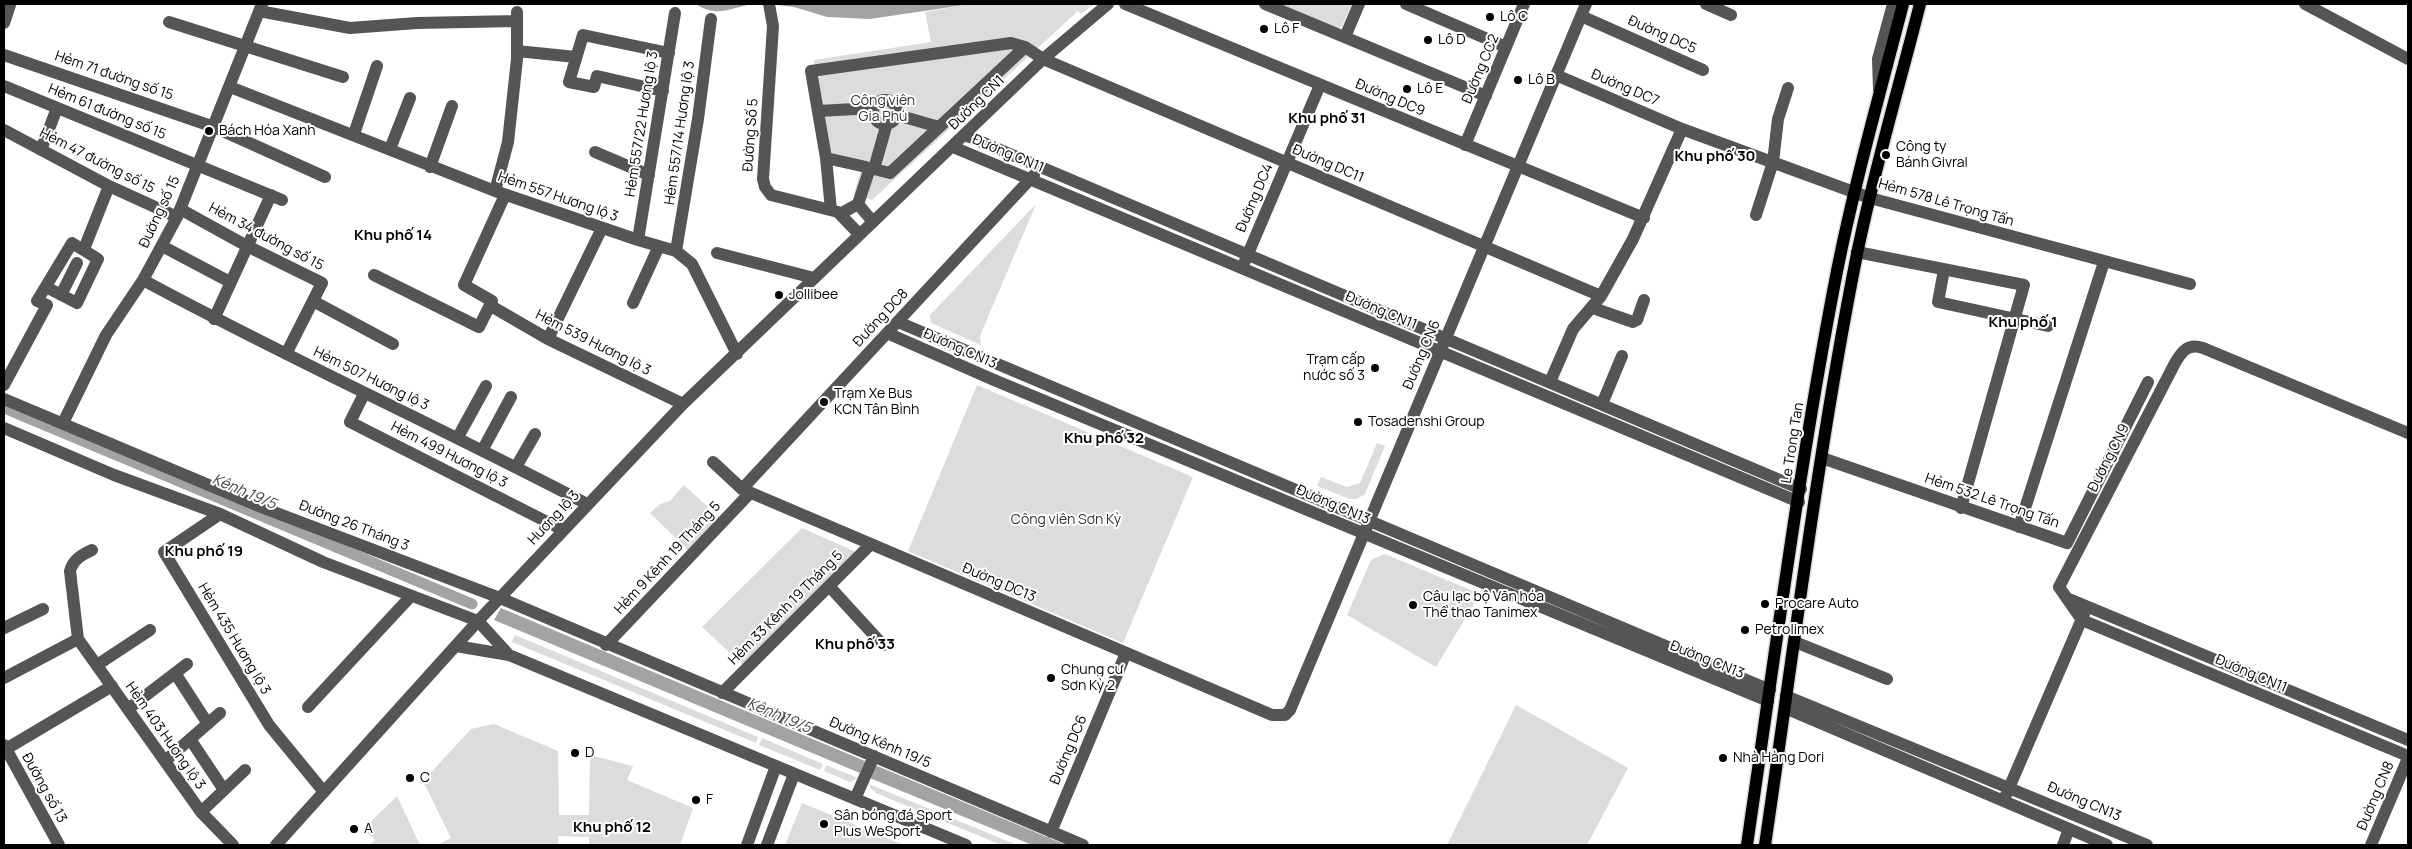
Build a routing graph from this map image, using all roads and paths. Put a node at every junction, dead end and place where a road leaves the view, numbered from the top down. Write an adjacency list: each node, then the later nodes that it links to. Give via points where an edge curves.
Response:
1 (769, 4): 76 (street, Đường Số 5, via 773,26 764,187 771,195)
2 (1108, 4): 30 (street, Đường CN1)
3 (1125, 4): 36 (street, Đường DC9)
4 (1265, 4): 22 (street)
5 (1360, 4): 22 (street)
6 (1406, 4): 24 (street)
7 (1524, 4): 24 (street, Đường CC2)
8 (1586, 4): 18 (street, Đường CN6)
9 (1706, 4): 17 (street)
10 (1892, 4): 41 (street, via 1878,59)
11 (1903, 4): 41 (main road, Le Trong Tan)
12 (1920, 4): 74 (main road)
13 (2305, 4): 31 (street)
14 (10, 5): 21 (street)
15 (261, 7): 25 (street, Đường số 15); 26 (street, via 350,28 517,16)
16 (675, 13): 27 (street, Hẻm 557/22 Hương lộ 3)
17 (1731, 15)
18 (1581, 16): 33 (street, Đường DC5); 34 (street, Đường CN6)
19 (711, 19): 89 (street, Hẻm 557/14 Hương lộ 3)
20 (169, 22): 25 (street)
21 (4, 23)
22 (1345, 37): 42 (street)
23 (1025, 47): 30 (street, Đường DC11); 47 (street, via 1002,43 811,72); 50 (street)
24 (1506, 47): 42 (street, Đường CC2)
25 (245, 48): 35 (street); 38 (street, Đường số 15)
26 (517, 51): 29 (street); 73 (street)
27 (669, 53): 29 (street, via 583,35); 40 (street, Hẻm 557/22 Hương lộ 3)
28 (4, 55): 49 (street, Hẻm 71 đường số 15)
29 (576, 57): 40 (street, via 569,82 594,87 597,76)
30 (1043, 59): 54 (street, Đường CN1); 61 (street, Đường DC11)
31 (2408, 59)
32 (377, 66): 53 (street)
33 (1703, 70)
34 (1556, 75): 51 (street, Đường DC7); 65 (street, Đường CN6)
35 (343, 77)
36 (1320, 85): 55 (street, Đường DC9); 61 (street, Đường DC4)
37 (4, 86): 45 (street, Hẻm 61 đường số 15)
38 (230, 87): 49 (street, Đường số 15); 53 (street, Hẻm 557 Hương lộ 3)
39 (1788, 88): 62 (street, via 1778,119)
40 (663, 92): 68 (street, Hẻm 557/22 Hương lộ 3)
41 (1879, 94): 72 (main road, Le Trong Tan)
42 (1486, 96): 55 (street, Đường CC2)
43 (410, 98): 57 (street)
44 (452, 106): 64 (street)
45 (57, 108): 58 (street); 63 (street, Hẻm 61 đường số 15)
46 (874, 108): 47 (street); 48 (street, via 874,116); 48 (street, via 888,100 896,106)
47 (818, 111): 60 (street)
48 (888, 120): 50 (street); 67 (street)
49 (214, 126): 63 (street, Đường số 15); 69 (street, Hẻm 71 đường số 15)
50 (939, 127): 67 (street, via 890,173)
51 (1682, 129): 62 (street, Đường DC7); 79 (street)
52 (4, 130): 58 (street, Hẻm 47 đường số 15)
53 (354, 134): 57 (street, Hẻm 557 Hương lộ 3)
54 (965, 136): 56 (street, Đường CN1); 66 (street, Đường CN11)
55 (1465, 145): 65 (street, Đường DC9)
56 (953, 147): 70 (street, Đường CN11); 80 (street, Đường CN1)
57 (390, 149): 64 (street, Hẻm 557 Hương lộ 3)
58 (41, 150): 71 (street, Hẻm 47 đường số 15)
59 (594, 152): 68 (street)
60 (826, 158): 67 (street); 76 (street)
61 (1287, 162): 87 (street, Đường DC11); 92 (street, Đường DC4)
62 (1773, 162): 72 (street, Hẻm 578 Lê Trọng Tấn); 78 (street)
63 (198, 165): 77 (street, Đường số 15); 85 (street, Hẻm 61 đường số 15, via 276,197)
64 (430, 166): 73 (street, Hẻm 557 Hương lộ 3)
65 (1517, 167): 79 (street, Đường DC9); 87 (street, Đường CN6)
66 (1041, 168): 70 (street, Đường DC8); 92 (street, Đường CN11)
67 (870, 169): 75 (street)
68 (649, 175): 83 (street, Hẻm 557/22 Hương lộ 3)
69 (325, 177)
70 (1030, 180): 95 (street, Đường CN11); 112 (street, Đường DC8)
71 (109, 186): 77 (street, Hẻm 47 đường số 15); 88 (street)
72 (1855, 191): 74 (street, Hẻm 578 Lê Trọng Tấn); 141 (main road, Le Trong Tan, via 1827,327)
73 (500, 193): 81 (street, Hẻm 557 Hương lộ 3); 108 (street, Hẻm 539 Hương lộ 3, via 464,285 492,301)
74 (1870, 198): 90 (main road); 93 (street, Hẻm 578 Lê Trọng Tấn)
75 (858, 204): 76 (street); 80 (street)
76 (836, 212): 82 (street)
77 (179, 213): 84 (street, Đường số 15); 85 (street, Hẻm 34 đường số 15)
78 (1756, 215)
79 (1644, 218): 104 (street)
80 (871, 223): 82 (street, Hương lộ 3)
81 (602, 228): 83 (street, Hẻm 557 Hương lộ 3); 116 (street)
82 (859, 234): 98 (street, Hương lộ 3)
83 (638, 240): 86 (street, Hẻm 557 Hương lộ 3)
84 (162, 246): 99 (street, Đường số 15); 100 (street)
85 (247, 246): 100 (street); 106 (street, Hẻm 34 đường số 15, via 322,283)
86 (659, 246): 89 (street, Hẻm 557 Hương lộ 3); 107 (street)
87 (1484, 246): 104 (street, Đường DC11); 115 (street, Đường CN6)
88 (84, 249): 102 (street, via 72,243); 103 (street, via 98,259 77,303)
89 (676, 251): 120 (street, Hẻm 557 Hương lộ 3, via 692,264)
90 (1857, 252): 96 (street); 137 (main road)
91 (717, 253): 98 (street)
92 (1247, 255): 95 (street, Đường DC4); 115 (street, Đường CN11)
93 (2104, 262): 101 (street, Hẻm 578 Lê Trọng Tấn); 147 (street)
94 (77, 263): 103 (street)
95 (1242, 268): 118 (street, Đường CN11)
96 (1944, 270): 111 (street, via 1938,302); 111 (street, via 2024,285)
97 (374, 275): 108 (street, via 479,328)
98 (814, 278): 120 (street, Hương lộ 3)
99 (143, 280): 110 (street, Hẻm 507 Hương lộ 3); 131 (street, Đường số 15, via 106,335)
100 (230, 282): 110 (street)
101 (2190, 284)
102 (46, 287): 103 (street); 124 (street, via 37,301 47,306)
103 (61, 295)
104 (1601, 296): 109 (street)
105 (1644, 300): 109 (street, via 1633,322)
106 (313, 301): 117 (street); 119 (street, Hẻm 34 đường số 15)
107 (633, 304)
108 (491, 306): 116 (street, Hẻm 539 Hương lộ 3)
109 (1593, 308): 122 (street, via 1573,329)
110 (214, 319): 119 (street, Hẻm 507 Hương lộ 3)
111 (2013, 319): 113 (street); 144 (street)
112 (898, 322): 114 (street, Đường DC8); 146 (street, Đường CN13)
113 (2048, 326)
114 (887, 333): 140 (street, Đường DC8); 149 (street, Đường CN13)
115 (1445, 338): 118 (street, Đường CN6); 122 (street, Đường CN11)
116 (548, 339): 129 (street, Hẻm 539 Hương lộ 3)
117 (393, 344)
118 (1440, 352): 141 (street, Đường CN11); 146 (street, Đường CN6)
119 (286, 354): 126 (street, Hẻm 507 Hương lộ 3)
120 (737, 354): 129 (street, Hương lộ 3)
121 (1622, 356): 130 (street)
122 (1550, 382): 130 (street, Đường CN11)
123 (2148, 382): 147 (street, Hẻm 532 Lê Trọng Tấn, via 2067,543)
124 (4, 385)
125 (486, 386): 135 (street)
126 (364, 394): 135 (street, Hẻm 507 Hương lộ 3); 148 (street, Hẻm 499 Hương lộ 3, via 350,422)
127 (511, 397): 136 (street)
128 (4, 399): 131 (street, Đường 26 Tháng 3)
129 (683, 404): 143 (street, Hương lộ 3)
130 (1602, 404): 141 (street, Đường CN11)
131 (63, 423): 142 (street, Đường 26 Tháng 3)
132 (4, 428): 142 (street, Đường 26 Tháng 3, via 114,475)
133 (535, 434): 139 (street)
134 (2408, 434): 154 (street, Đường CN9, via 2203,348 2187,347 2175,363 2059,588)
135 (458, 438): 136 (street, Hẻm 507 Hương lộ 3)
136 (483, 449): 139 (street, Hẻm 507 Hương lộ 3)
137 (1822, 458): 144 (street, Hẻm 532 Lê Trọng Tấn); 164 (main road)
138 (713, 462): 140 (street, Đường DC13)
139 (516, 466): 143 (street, Hẻm 507 Hương lộ 3)
140 (746, 491): 150 (street, Đường DC13); 165 (street, Hẻm 9 Kênh 19 Tháng 5)
141 (1800, 495): 177 (main road, Le Trong Tan)
142 (207, 496): 145 (street, Đường 26 Tháng 3); 155 (street, Đường 26 Tháng 3)
143 (587, 504): 148 (street, Hương lộ 3)
144 (1962, 508): 147 (street, Hẻm 532 Lê Trọng Tấn)
145 (220, 514): 153 (street, Đường 26 Tháng 3, via 323,562); 197 (street, Hẻm 435 Hương lộ 3, via 164,552 269,725)
146 (1369, 521): 149 (street, Đường CN6); 160 (street, Đường CN13)
147 (2019, 527)
148 (563, 530): 155 (street, Hương lộ 3)
149 (1363, 534): 160 (street, Đường CN13); 182 (street, Đường CN6, via 1290,710)
150 (871, 544): 152 (street, Hẻm 33 Kênh 19 Tháng 5); 168 (street, Đường DC13)
151 (92, 550): 163 (street, via 77,559 70,572)
152 (829, 586): 166 (street); 176 (street, Hẻm 33 Kênh 19 Tháng 5)
153 (411, 596): 158 (street, Đường 26 Tháng 3); 179 (street)
154 (2069, 600): 156 (street, Đường CN11); 159 (street, Đường CN9)
155 (496, 601): 158 (street, Hương lộ 3); 165 (street, Đường Kênh 19/5)
156 (2087, 607): 159 (street); 185 (street, Đường CN11)
157 (43, 609): 161 (street)
158 (480, 618): 167 (street, Hương lộ 3); 169 (street)
159 (2082, 620): 187 (street, Đường CN11); 195 (street)
160 (1605, 627): 177 (street, Đường CN13)
161 (4, 628)
162 (150, 630): 171 (street)
163 (78, 639): 171 (street, Hẻm 403 Hương lộ 3); 173 (street)
164 (1795, 642): 174 (street); 178 (main road)
165 (606, 645): 176 (street, Đường Kênh 19/5)
166 (883, 645)
167 (456, 646): 169 (street); 197 (street, Hương lộ 3)
168 (1126, 653): 182 (street, Đường DC13, via 1272,715); 203 (street, Đường DC6)
169 (509, 655): 190 (street)
170 (187, 664): 172 (street)
171 (96, 665): 175 (street, Hẻm 403 Hương lộ 3)
172 (175, 673): 180 (street); 183 (street)
173 (4, 678)
174 (1887, 679)
175 (112, 686): 180 (street, Hẻm 403 Hương lộ 3); 186 (street)
176 (722, 693): 188 (street, Đường Kênh 19/5)
177 (1769, 695): 178 (main road); 212 (main road, Le Trong Tan)
178 (1786, 702): 191 (street, Đường CN13); 194 (street); 213 (main road)
179 (308, 707)
180 (128, 709): 189 (street, Hẻm 403 Hương lộ 3)
181 (220, 713): 183 (street)
182 (1282, 716)
183 (208, 724): 184 (street)
184 (190, 739): 189 (street); 196 (street)
185 (2408, 740)
186 (5, 747): 205 (street, Đường số 13)
187 (2408, 757): 217 (street, Đường CN8)
188 (872, 759): 198 (street); 203 (street, Đường Kênh 19/5)
189 (165, 761): 200 (street, Hẻm 403 Hương lộ 3)
190 (776, 766): 193 (street); 208 (street)
191 (1965, 769): 194 (street); 195 (street, Đường CN13)
192 (245, 770): 196 (street)
193 (794, 774): 198 (street); 209 (street)
194 (1960, 782): 199 (street)
195 (2009, 787): 199 (street); 201 (street, Đường CN13)
196 (224, 790): 200 (street)
197 (324, 792): 207 (street, Hương lộ 3)
198 (855, 799): 210 (street)
199 (2004, 800): 202 (street)
200 (201, 812): 206 (street, Hẻm 403 Hương lộ 3)
201 (2098, 825): 204 (street); 216 (street, Đường CN13)
202 (2069, 830): 204 (street); 214 (street)
203 (1051, 832): 211 (street, Đường Kênh 19/5)
204 (2092, 839): 215 (street)
205 (60, 845)
206 (233, 845)
207 (276, 845)
208 (747, 845)
209 (767, 845)
210 (966, 845)
211 (1083, 845)
212 (1747, 845)
213 (1765, 845)
214 (2062, 845)
215 (2107, 845)
216 (2147, 845)
217 (2371, 845)

